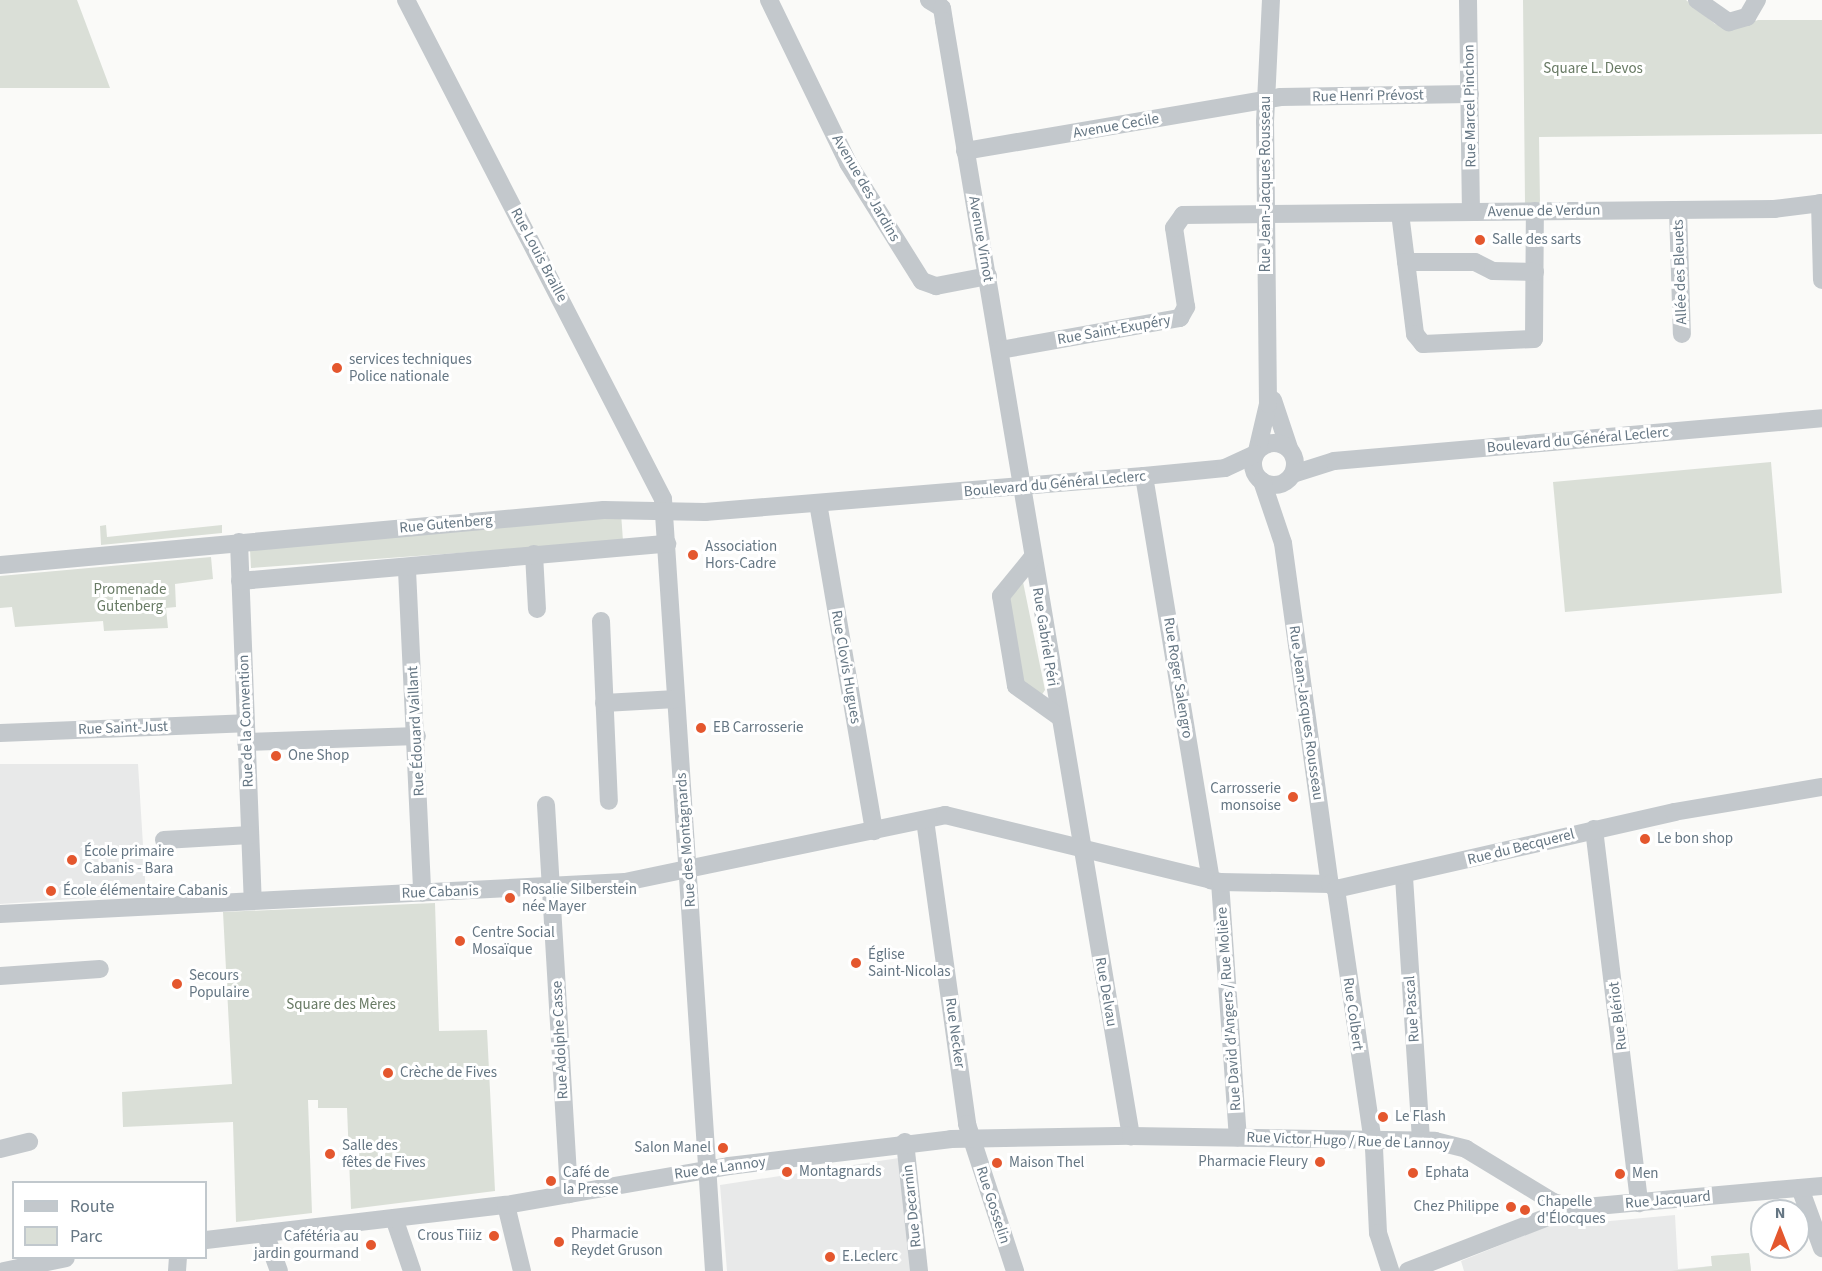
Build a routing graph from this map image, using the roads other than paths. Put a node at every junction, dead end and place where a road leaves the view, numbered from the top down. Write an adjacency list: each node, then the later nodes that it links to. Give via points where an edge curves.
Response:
1 (406, 0): 35 (street, Rue Louis Braille, via 653,475)
2 (769, 0): 19 (street, Avenue des Jardins, via 848,163 922,281 936,286)
3 (1271, 0): 9 (street, Rue Jean-Jacques Rousseau)
4 (1467, 0): 8 (street, Rue Marcel Pinchon)
5 (1697, 0): 6 (street, via 1720,19 1734,22 1751,13)
6 (1757, 0)
7 (940, 2): 10 (street, Avenue Virnot)
8 (1470, 94): 9 (street, Rue Henri Prévost); 14 (street, Rue Marcel Pinchon)
9 (1266, 100): 10 (street, Avenue Cecile); 16 (street, Rue Jean-Jacques Rousseau)
10 (965, 151): 19 (street, Avenue Virnot)
11 (1821, 203): 12 (street, Avenue de Verdun); 20 (street)
12 (1678, 210): 13 (street, Avenue de Verdun); 21 (street, Allée des Bleuets)
13 (1534, 211): 14 (street, Avenue de Verdun); 18 (street)
14 (1471, 212): 15 (street, Avenue de Verdun)
15 (1400, 213): 16 (street, Avenue de Verdun); 17 (street)
16 (1266, 214): 22 (street, Rue Saint-Exupéry, via 1178,218 1174,234 1186,307 1180,318); 23 (street, Rue Jean-Jacques Rousseau)
17 (1406, 262): 18 (street, via 1475,262 1493,270); 18 (street, via 1414,334 1423,344 1530,342 1536,334)
18 (1535, 272)
19 (988, 276): 22 (street, Avenue Virnot)
20 (1822, 280)
21 (1682, 334)
22 (1000, 350): 32 (street, Avenue Virnot)
23 (1268, 369): 25 (street, Rue Jean-Jacques Rousseau); 26 (street, Rue Jean-Jacques Rousseau, via 1267,426)
24 (1822, 418): 27 (street, Boulevard du Général Leclerc)
25 (1290, 450): 26 (street, via 1270,443); 27 (street, Boulevard du Général Leclerc); 30 (street)
26 (1256, 452): 28 (street, Boulevard du Général Leclerc); 31 (street)
27 (1334, 461): 30 (street, Boulevard du Général Leclerc)
28 (1217, 470): 29 (street, Boulevard du Général Leclerc); 31 (street, Boulevard du Général Leclerc)
29 (1144, 476): 32 (street, Boulevard du Général Leclerc); 65 (street, Rue Roger Salengro)
30 (1292, 476): 31 (street, via 1279,485); 37 (street, Rue Jean-Jacques Rousseau)
31 (1259, 479): 37 (street, Rue Jean-Jacques Rousseau)
32 (1021, 486): 33 (street, Boulevard du Général Leclerc); 40 (street, Rue Gabriel Péri)
33 (892, 498): 34 (street, Rue Gutenberg)
34 (818, 503): 35 (street, Rue Gutenberg); 59 (street, Rue Clovis Hugues)
35 (666, 512): 36 (street, Rue Gutenberg, via 604,510); 38 (street, Rue des Montagnards)
36 (239, 542): 41 (street, Rue Gutenberg); 43 (street, Rue de la Convention)
37 (1283, 543): 66 (street, Rue Jean-Jacques Rousseau)
38 (667, 544): 39 (street); 46 (street, Rue des Montagnards)
39 (534, 554): 42 (street); 44 (street)
40 (1032, 558): 48 (street, Rue Gabriel Péri); 48 (street, Rue Gabriel Péri, via 1000,596 1016,686)
41 (0, 565)
42 (407, 570): 43 (street); 51 (street, Rue Édouard Vaillant)
43 (240, 581): 49 (street, Rue de la Convention)
44 (537, 609)
45 (601, 621): 47 (street)
46 (676, 699): 47 (street); 63 (street, Rue des Montagnards)
47 (604, 704): 54 (street)
48 (1058, 716): 62 (street, Rue Gabriel Péri)
49 (245, 723): 50 (street, Rue Saint-Just); 52 (street, Rue de la Convention)
50 (0, 732)
51 (417, 736): 52 (street); 68 (street, Rue Édouard Vaillant)
52 (246, 742): 60 (street, Rue de la Convention)
53 (1822, 787): 58 (street, Rue du Becquerel)
54 (609, 801)
55 (546, 805): 67 (street, Rue Adolphe Casse)
56 (945, 815): 57 (street, Rue Cabanis); 62 (street, Rue du Becquerel)
57 (925, 820): 59 (street, Rue Cabanis); 75 (street, Rue Necker)
58 (1594, 830): 64 (street, Rue du Becquerel); 85 (street, Rue Blériot)
59 (874, 831): 63 (street, Rue Cabanis)
60 (250, 835): 61 (street); 69 (street, Rue de la Convention)
61 (164, 840)
62 (1082, 848): 65 (street, Rue du Becquerel); 73 (street, Rue Delvau)
63 (688, 871): 67 (street, Rue Cabanis); 81 (street, Rue des Montagnards)
64 (1404, 877): 66 (street, Rue du Becquerel); 77 (street, Rue Pascal)
65 (1215, 881): 66 (street, Rue du Becquerel); 74 (street, Rue David d'Angers / Rue Molière)
66 (1333, 886): 76 (street, Rue Colbert)
67 (551, 887): 68 (street, Rue Cabanis); 84 (street, Rue Adolphe Casse)
68 (422, 893): 69 (street, Rue Cabanis)
69 (253, 900): 70 (street, Rue Cabanis)
70 (0, 914)
71 (100, 969): 72 (street)
72 (0, 976)
73 (1131, 1136): 74 (street, Rue de Lannoy); 75 (street, Rue de Lannoy)
74 (1238, 1137): 76 (street, Rue Victor Hugo / Rue de Lannoy)
75 (971, 1139): 79 (street, Rue de Lannoy); 99 (street, Rue Gosselin)
76 (1372, 1139): 77 (street, Rue Victor Hugo / Rue de Lannoy); 100 (street, Rue Colbert, via 1378,1233)
77 (1421, 1141): 87 (street, Rue Victor Hugo / Rue de Lannoy, via 1460,1147)
78 (29, 1142): 80 (street)
79 (905, 1142): 81 (street, Rue de Lannoy); 98 (street, Rue Decarnin)
80 (0, 1149)
81 (706, 1169): 84 (street, Rue de Lannoy); 97 (street, Rue des Montagnards)
82 (1822, 1186): 83 (street, Rue Jacquard)
83 (1800, 1188): 85 (street, Rue Jacquard); 91 (street)
84 (569, 1194): 86 (street, Rue de Lannoy)
85 (1639, 1203): 87 (street, Rue Jacquard)
86 (506, 1205): 88 (street, Rue de Lannoy); 96 (street)
87 (1574, 1208): 101 (street, Rue Jacquard, via 1534,1218)
88 (394, 1218): 89 (street, Rue de Lannoy); 95 (street)
89 (265, 1233): 90 (street, Rue de Lannoy); 94 (street)
90 (207, 1240)
91 (1822, 1248)
92 (57, 1259): 93 (street)
93 (4, 1271)
94 (279, 1271)
95 (412, 1271)
96 (522, 1271)
97 (714, 1271)
98 (919, 1271)
99 (1015, 1271)
100 (1390, 1271)
101 (1408, 1271)

